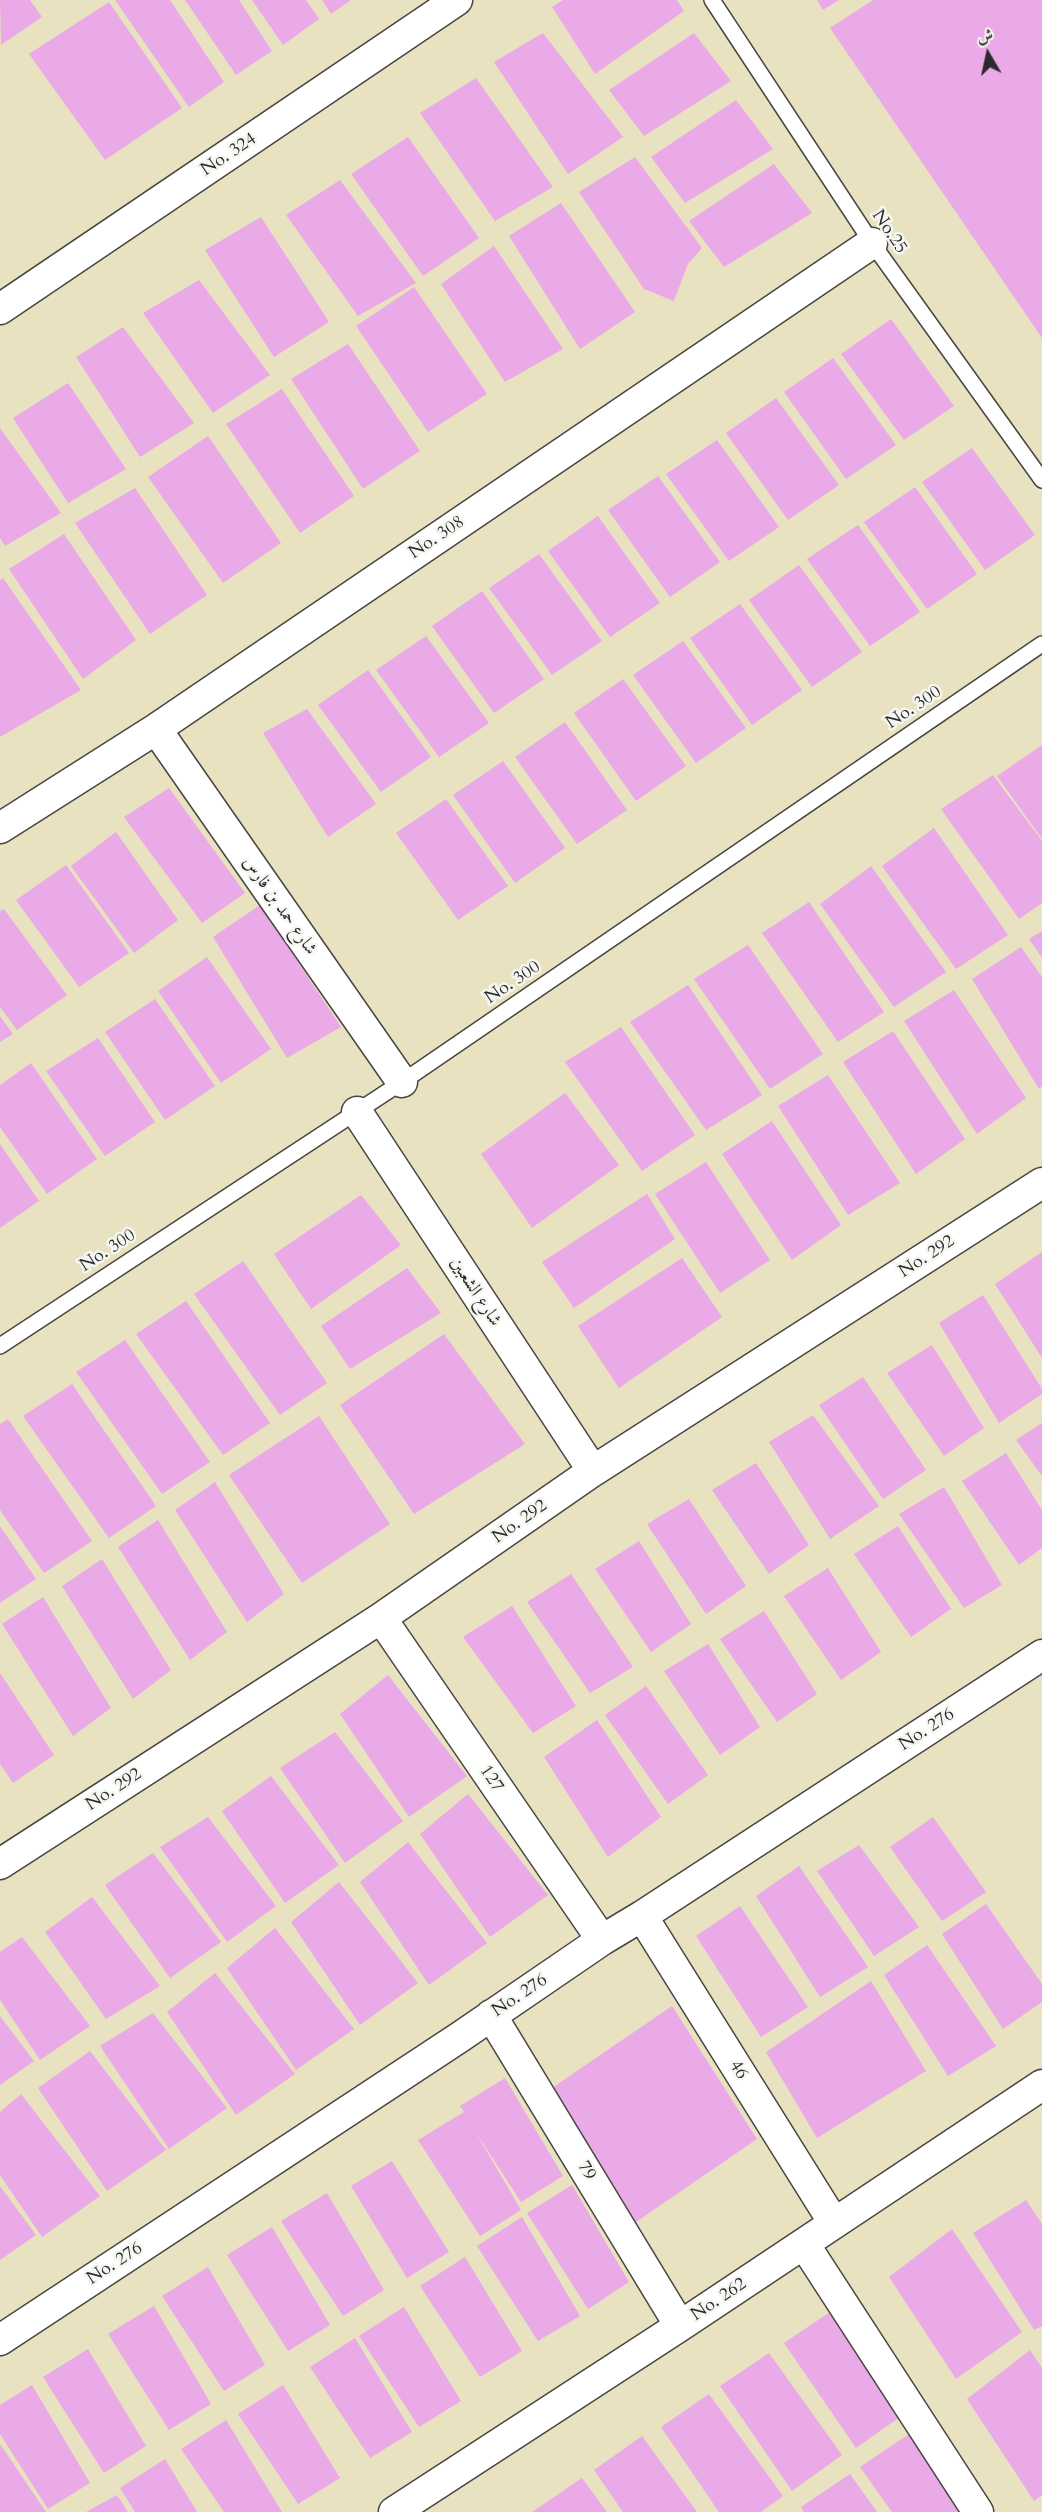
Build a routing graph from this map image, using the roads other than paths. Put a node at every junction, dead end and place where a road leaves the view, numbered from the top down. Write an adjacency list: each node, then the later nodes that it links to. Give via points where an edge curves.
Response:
1 (457, 0): 4 (street, No. 324)
2 (712, 0): 3 (lane, No.25)
3 (872, 243): 5 (lane, No.25); 7 (street, No. 308)
4 (0, 309)
5 (1042, 480)
6 (1042, 644): 9 (lane, No. 300)
7 (156, 729): 8 (street, No. 308); 9 (street, شارع حمد بن فارس)
8 (0, 828)
9 (402, 1082): 10 (lane, No. 300)
10 (357, 1112): 12 (lane, No. 300); 13 (street, شارع الشعبين)
11 (1042, 1183): 13 (street, No. 292)
12 (0, 1346)
13 (593, 1471): 14 (street, No. 292)
14 (381, 1618): 16 (street, No. 292); 18 (street, 127)
15 (1042, 1655): 17 (street, No. 276)
16 (0, 1864)
17 (642, 1916): 18 (street, No. 276); 21 (street, 46)
18 (602, 1940): 19 (street, No. 276)
19 (491, 2015): 23 (street, 79); 24 (street, No. 276)
20 (1042, 2085): 21 (street, No. 262)
21 (834, 2223): 22 (street, No. 262)
22 (804, 2244): 23 (street, No. 262); 26 (street)
23 (680, 2326): 25 (street, No. 262)
24 (0, 2340)
25 (394, 2512)
26 (978, 2512)

